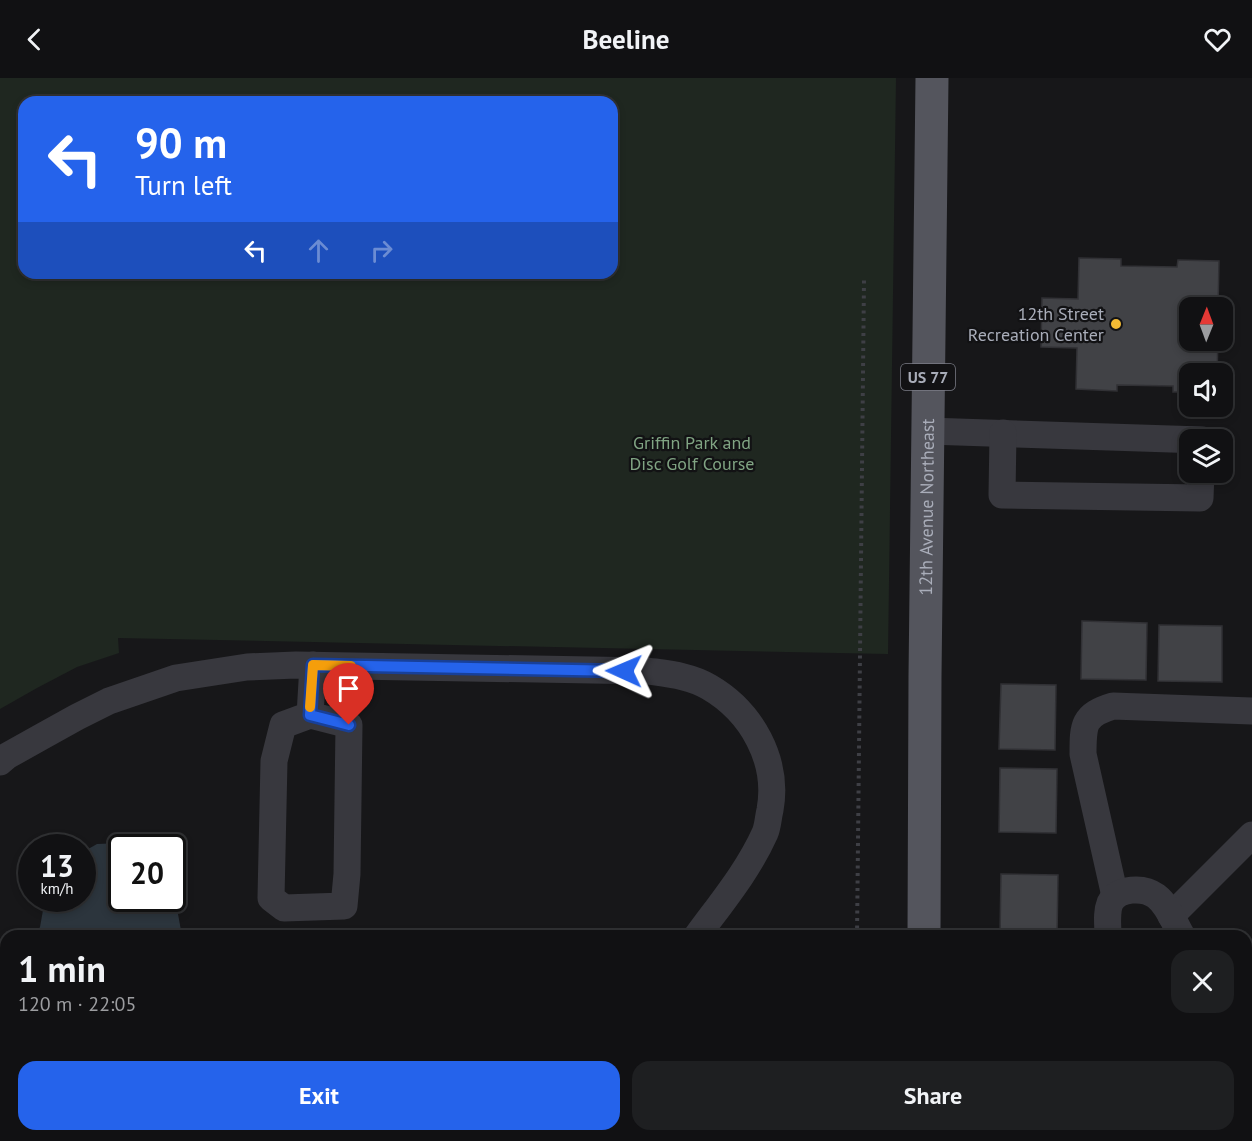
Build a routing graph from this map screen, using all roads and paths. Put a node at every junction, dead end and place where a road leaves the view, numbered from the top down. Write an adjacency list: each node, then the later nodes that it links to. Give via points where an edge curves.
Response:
1 (932, 78): 3 (main road, 12th Avenue Northeast / US 77)
2 (864, 280): 15 (path)
3 (928, 431): 4 (street); 16 (main road, 12th Avenue Northeast / US 77)
4 (1003, 433): 5 (street); 6 (street, via 1002,495 1200,498)
5 (1179, 439)
6 (1201, 483)
7 (313, 665): 9 (street); 10 (street, via 247,668 176,678 77,717); 14 (street, via 648,672 679,675 709,687 739,709 754,729 772,780 766,831 743,874)
8 (1252, 711): 12 (street, via 1113,706 1089,718 1083,732 1083,754)
9 (310, 715): 9 (street, via 283,725 274,761 271,898 284,908 344,906 349,725)
10 (0, 762)
11 (1252, 835): 13 (street)
12 (1115, 896): 13 (street, via 1134,889 1154,895); 17 (street, via 1110,904)
13 (1177, 926)
14 (701, 930)
15 (857, 930)
16 (924, 930)
17 (1108, 930)

